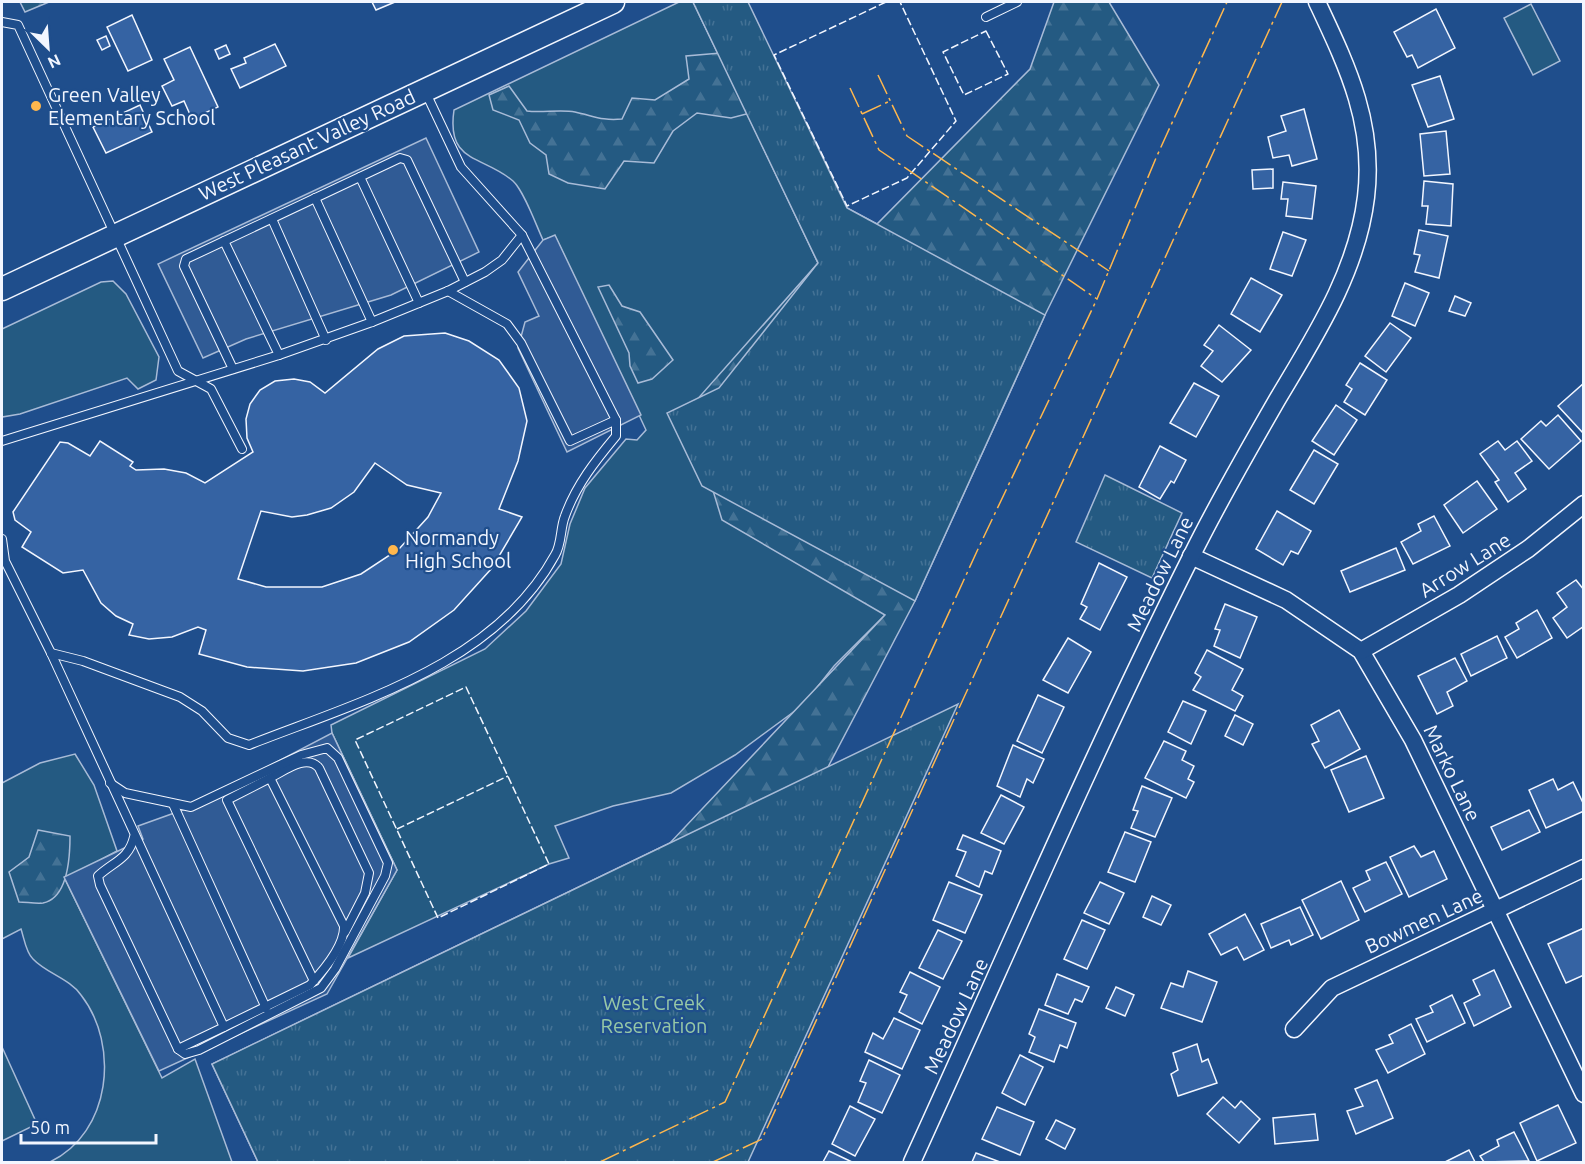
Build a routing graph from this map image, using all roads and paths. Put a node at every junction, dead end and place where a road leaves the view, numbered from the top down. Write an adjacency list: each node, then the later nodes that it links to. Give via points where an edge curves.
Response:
1 (613, 2): 6 (main road, West Pleasant Valley Road)
2 (1017, 2): 4 (lane)
3 (1317, 2): 27 (street, Meadow Lane, via 1352,76 1368,141 1366,196 1357,248 1326,317)
4 (986, 17)
5 (2, 22): 10 (lane, via 18,25)
6 (424, 90): 10 (main road, West Pleasant Valley Road); 11 (lane, via 461,167)
7 (360, 177): 8 (lane); 13 (lane, via 400,158 407,160); 16 (lane)
8 (315, 198): 9 (lane); 17 (lane)
9 (272, 219): 12 (lane); 18 (lane)
10 (117, 234): 14 (main road, West Pleasant Valley Road); 21 (lane, via 178,371)
11 (522, 235): 13 (lane, via 502,260); 22 (lane)
12 (224, 241): 19 (lane); 20 (lane, via 186,259 184,266)
13 (465, 282): 15 (lane)
14 (2, 289)
15 (447, 291): 16 (lane); 22 (lane, via 507,324 521,343 570,441)
16 (419, 303): 17 (lane)
17 (372, 322): 18 (lane)
18 (326, 340): 19 (lane)
19 (279, 355): 20 (lane)
20 (233, 369): 21 (lane)
21 (194, 380): 23 (lane); 24 (lane, via 211,390)
22 (616, 420): 29 (lane, via 616,436 575,492 564,517 557,553 527,596 498,625 440,664 358,703 249,745 228,738 202,711 180,697)
23 (2, 441)
24 (242, 449)
25 (1584, 504): 28 (street, Arrow Lane, via 1489,575)
26 (2, 539): 29 (lane, via 5,561)
27 (1191, 556): 28 (street, Marko Lane, via 1286,600); 43 (street, Meadow Lane)
28 (1361, 651): 35 (street, Marko Lane, via 1413,740)
29 (51, 653): 31 (lane)
30 (270, 778): 36 (lane, via 344,926); 36 (lane, via 306,761 315,763 369,873 370,881); 37 (lane, via 227,800)
31 (110, 783): 32 (lane, via 125,793); 33 (lane)
32 (173, 804): 38 (lane); 41 (lane, via 191,807 301,755 327,748 338,759 388,863 385,876 321,988 199,1050 185,1054)
33 (134, 837): 39 (lane); 41 (lane, via 120,862 98,876)
34 (1584, 868): 35 (street, Bowmen Lane)
35 (1496, 911): 40 (street, Bowmen Lane, via 1332,988); 42 (street, Marko Lane)
36 (344, 934): 37 (lane)
37 (314, 981): 38 (lane)
38 (266, 1008): 39 (lane)
39 (224, 1027): 41 (lane)
40 (1294, 1029)
41 (178, 1049)
42 (1584, 1094)
43 (912, 1162)

